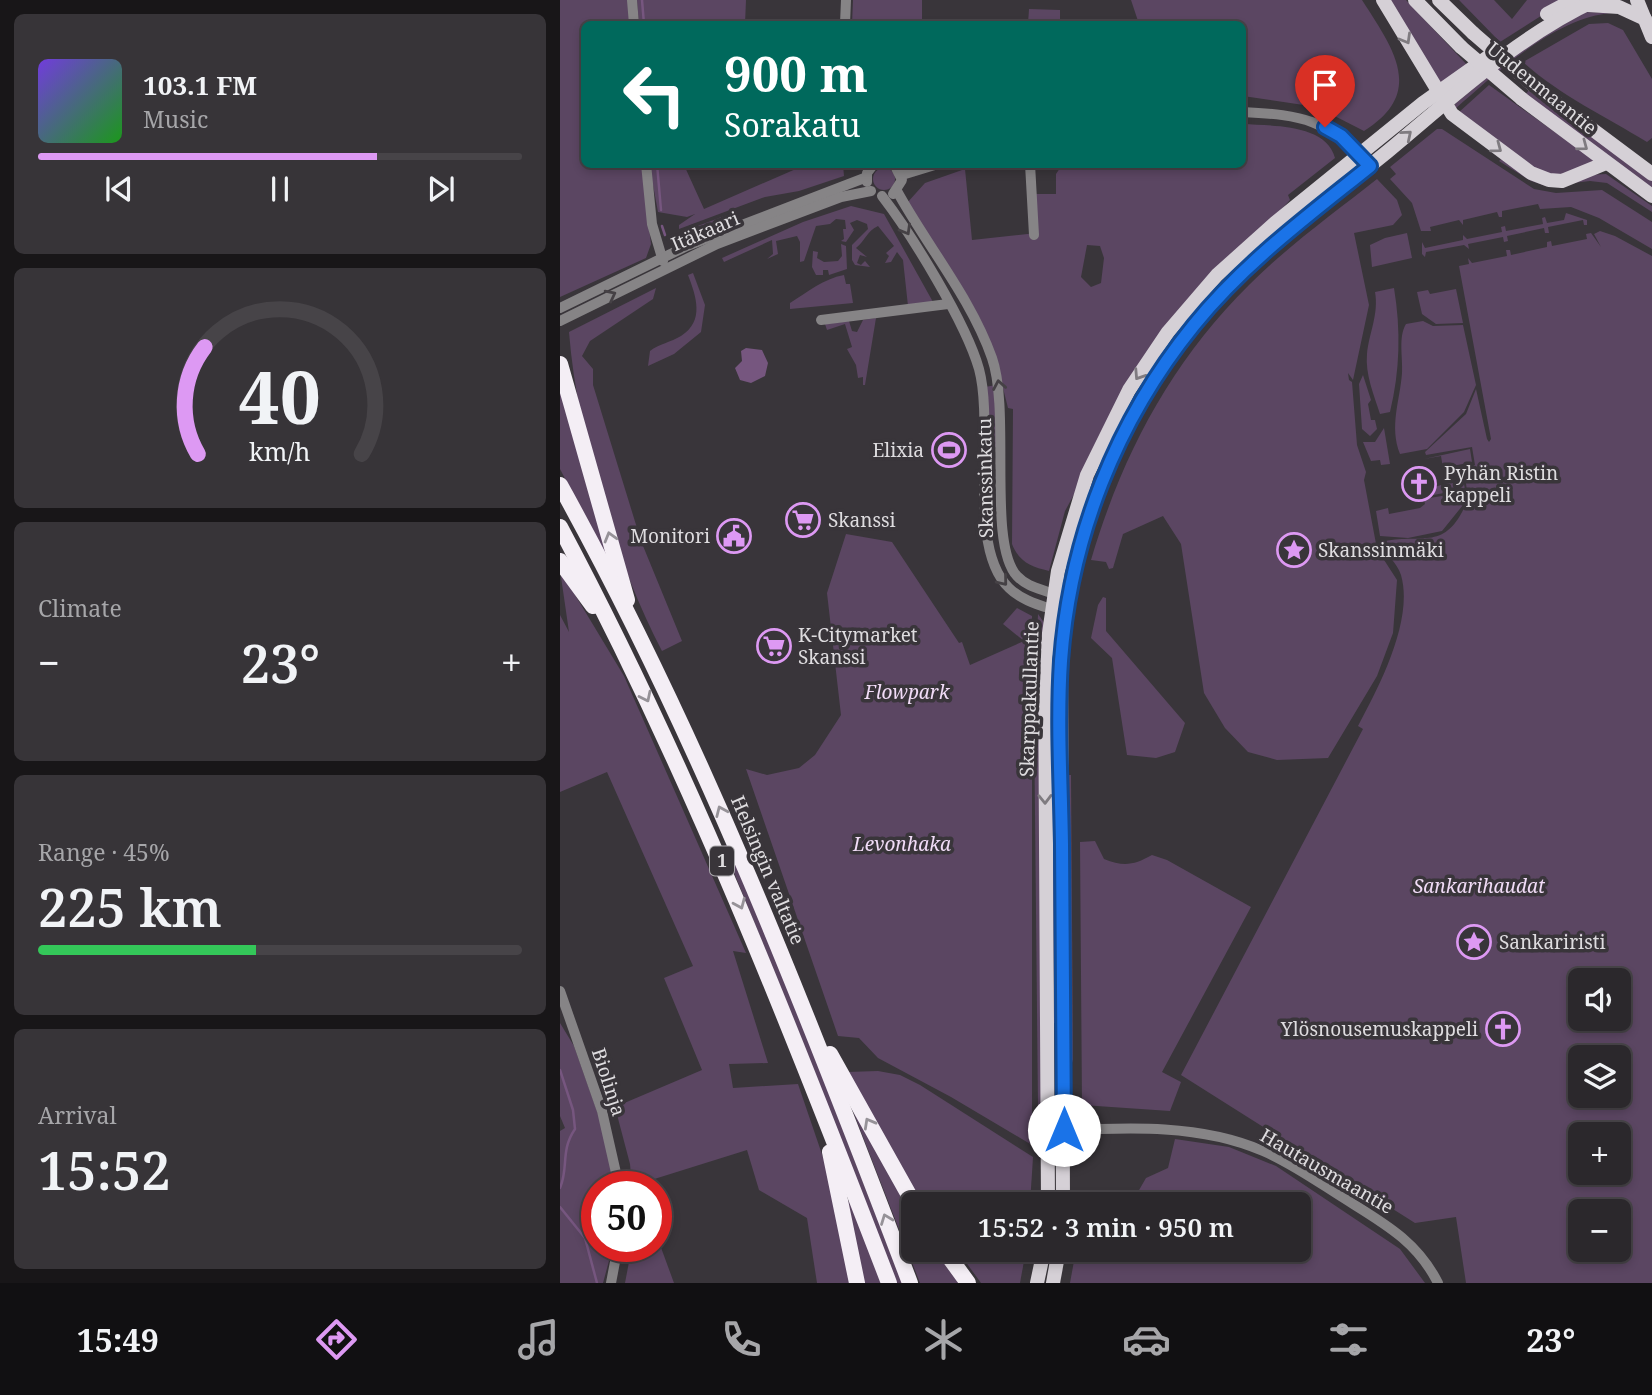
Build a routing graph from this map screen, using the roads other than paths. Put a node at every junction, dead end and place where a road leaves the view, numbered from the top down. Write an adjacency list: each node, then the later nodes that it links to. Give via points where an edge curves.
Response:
1 (632, 0): 9 (street)
2 (846, 0): 10 (street)
3 (1383, 0): 12 (main road, one-way to 12)
4 (1415, 0): 17 (main road, Uudenmaantie, one-way to 17, bridge, via 1521,99)
5 (1439, 0): 19 (main road, Uudenmaantie, bridge, via 1533,85)
6 (1637, 0): 8 (main road)
7 (1585, 2): 8 (main road, via 1619,7); 13 (main road)
8 (1645, 19): 11 (main road)
9 (634, 21)
10 (845, 21)
11 (1652, 37)
12 (1428, 79): 13 (main road); 14 (main road)
13 (1442, 99): 14 (main road, Skarppakullantie); 17 (main road, one-way to 17, via 1458,119 1543,179 1569,180); 18 (main road, Skarppakullantie, one-way to 13)
14 (1423, 103): 16 (main road, Skarppakullantie)
15 (1246, 112): 16 (street, via 1308,120 1341,136)
16 (1359, 154): 18 (street); 43 (main road, Skarppakullantie, one-way to 43, via 1217,275 1150,358 1110,423 1087,475)
17 (1606, 163): 29 (main road, Uudenmaantie)
18 (1370, 166): 44 (main road, Skarppakullantie, via 1231,283 1163,367 1125,430 1102,480 1080,545)
19 (1648, 166)
20 (646, 168): 32 (street, via 652,224)
21 (872, 168): 26 (street)
22 (897, 168): 25 (street)
23 (925, 168): 25 (street)
24 (1030, 168): 31 (street)
25 (902, 175): 28 (street)
26 (867, 177): 27 (street); 32 (street, Itäkaari)
27 (871, 191): 30 (street); 33 (street, Itäkaari, via 841,197)
28 (897, 191): 30 (street); 43 (street, Skanssinkatu, one-way to 28, via 1028,585 1008,562 1002,536 1002,406 994,365 975,321)
29 (1652, 196)
30 (882, 197): 35 (street, Skanssinkatu, one-way to 35, via 905,227)
31 (1034, 235)
32 (663, 257): 33 (street); 34 (street); 36 (street, Itäkaari)
33 (675, 263): 34 (street, Itäkaari)
34 (662, 269): 38 (street, Itäkaari, one-way to 34)
35 (948, 304): 37 (street); 45 (street, Skanssinkatu, one-way to 45, via 975,358 982,388 991,561 1012,591)
36 (560, 308)
37 (821, 320)
38 (560, 321)
39 (560, 363): 46 (highway, one-way to 39)
40 (560, 485): 46 (highway, Helsingin valtatie / 1)
41 (560, 527): 47 (highway, Helsingin valtatie / 1)
42 (560, 561): 47 (highway)
43 (1054, 594): 44 (street, Skanssinkatu); 45 (main road, Skarppakullantie)
44 (1068, 603): 45 (street); 51 (main road, Skarppakullantie, via 1060,692)
45 (1051, 609): 52 (main road, Skarppakullantie, one-way to 52, via 1044,712)
46 (634, 627): 49 (highway, Helsingin valtatie / 1, one-way to 46, via 721,811)
47 (616, 636): 50 (highway, Helsingin valtatie / 1, one-way to 50, via 726,871)
48 (560, 991): 53 (street, Biolinja, via 601,1111)
49 (804, 1009): 54 (highway, one-way to 49); 64 (highway, Helsingin valtatie / 1, one-way to 49)
50 (816, 1091): 62 (highway); 63 (highway, Helsingin valtatie / 1)
51 (1064, 1130): 52 (street, Hautausmaantie); 56 (main road, Skarppakullantie); 68 (street, Hautausmaantie, via 1186,1132 1263,1151 1401,1235 1421,1253)
52 (1048, 1131): 55 (main road, Skarppakullantie)
53 (615, 1171)
54 (908, 1192)
55 (1048, 1192)
56 (1063, 1192)
57 (615, 1262): 61 (street)
58 (953, 1262): 65 (highway)
59 (1041, 1262): 66 (main road)
60 (1057, 1262): 67 (main road)
61 (611, 1283)
62 (857, 1283)
63 (889, 1283)
64 (910, 1283)
65 (968, 1283)
66 (1037, 1283)
67 (1053, 1283)
68 (1438, 1283)

